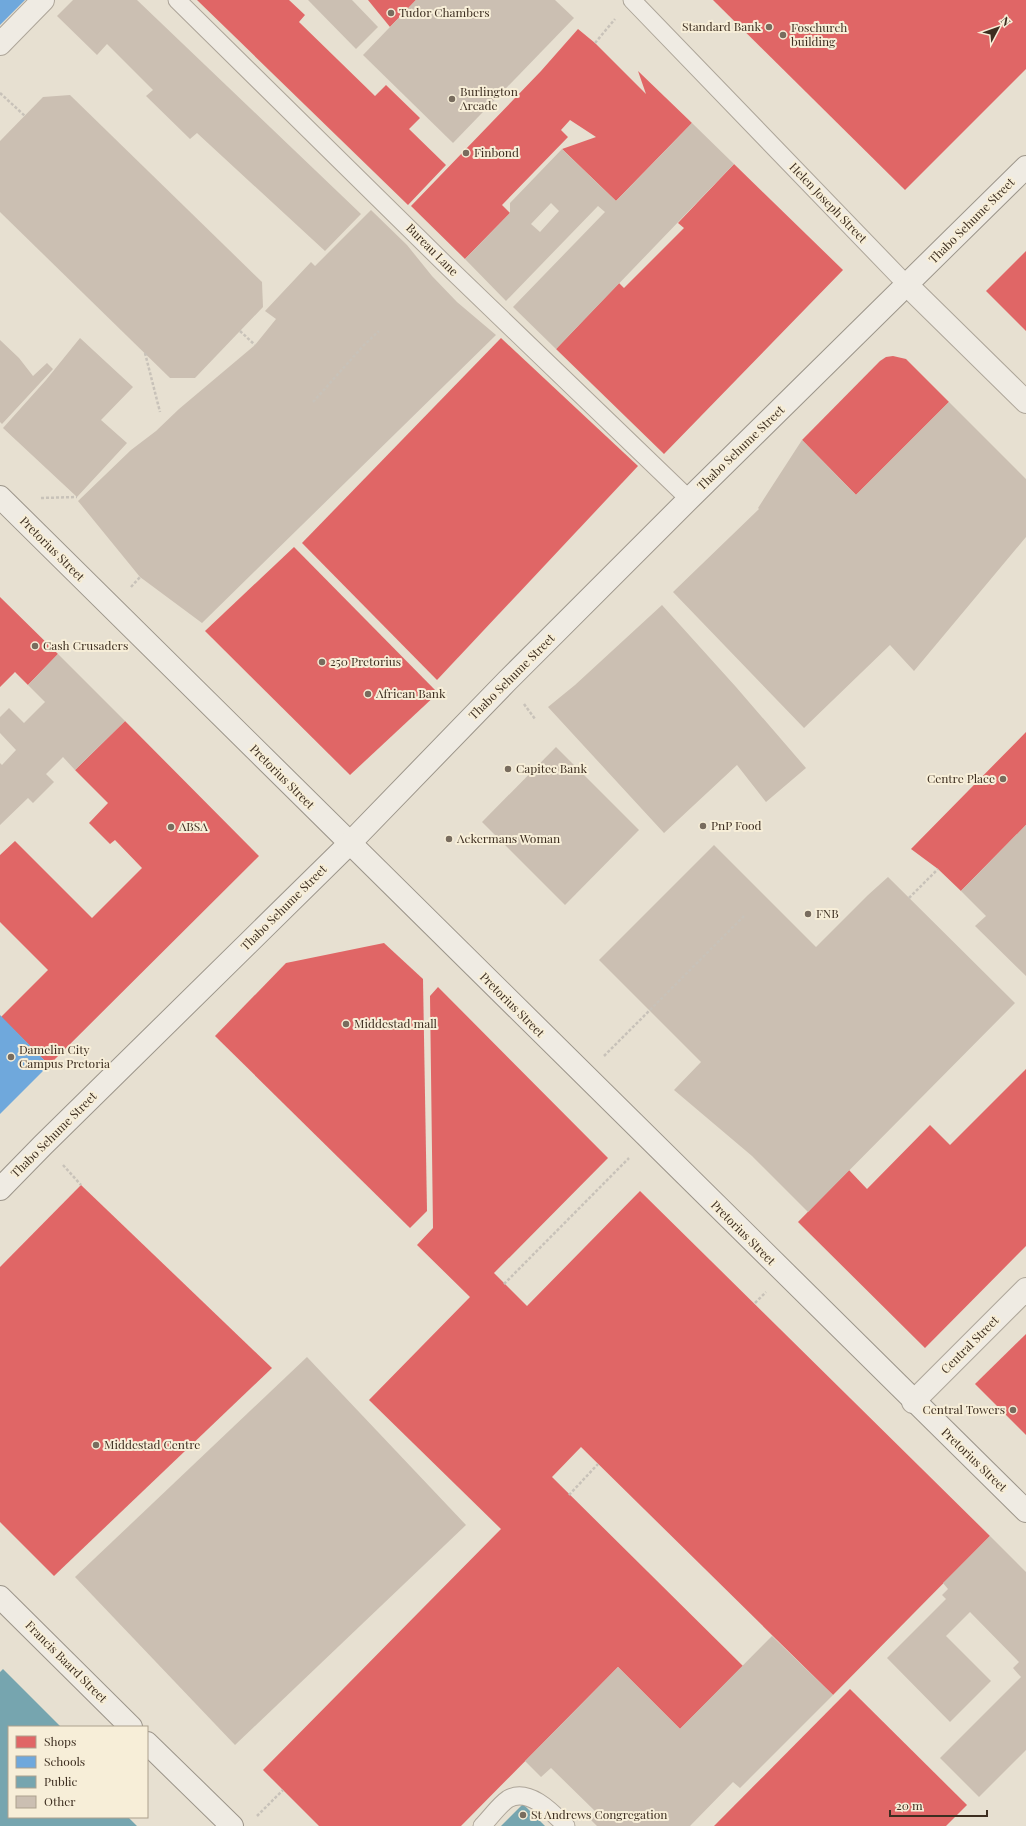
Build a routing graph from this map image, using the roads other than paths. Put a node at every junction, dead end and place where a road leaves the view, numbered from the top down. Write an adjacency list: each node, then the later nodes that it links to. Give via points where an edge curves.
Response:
1 (43, 0): 4 (street)
2 (177, 0): 9 (lane, Bureau Lane, via 445,264)
3 (632, 0): 6 (lane, Helen Joseph Street)
4 (0, 44)
5 (1026, 167): 6 (street, Thabo Sehume Street)
6 (907, 285): 7 (street, Helen Joseph Street); 9 (street, Thabo Sehume Street)
7 (1026, 402)
8 (0, 497): 10 (street, Pretorius Street)
9 (689, 498): 10 (street, Thabo Sehume Street)
10 (349, 844): 11 (street, Thabo Sehume Street); 13 (street, Pretorius Street)
11 (0, 1190)
12 (1026, 1289): 13 (street, Central Street)
13 (914, 1402): 14 (street, Pretorius Street)
14 (1026, 1512)
15 (0, 1597): 16 (street, Francis Baard Street)
16 (130, 1726)
17 (148, 1744): 18 (street)
18 (232, 1826)
19 (482, 1826): 20 (lane, via 508,1799 519,1795 531,1797)
20 (566, 1826)

